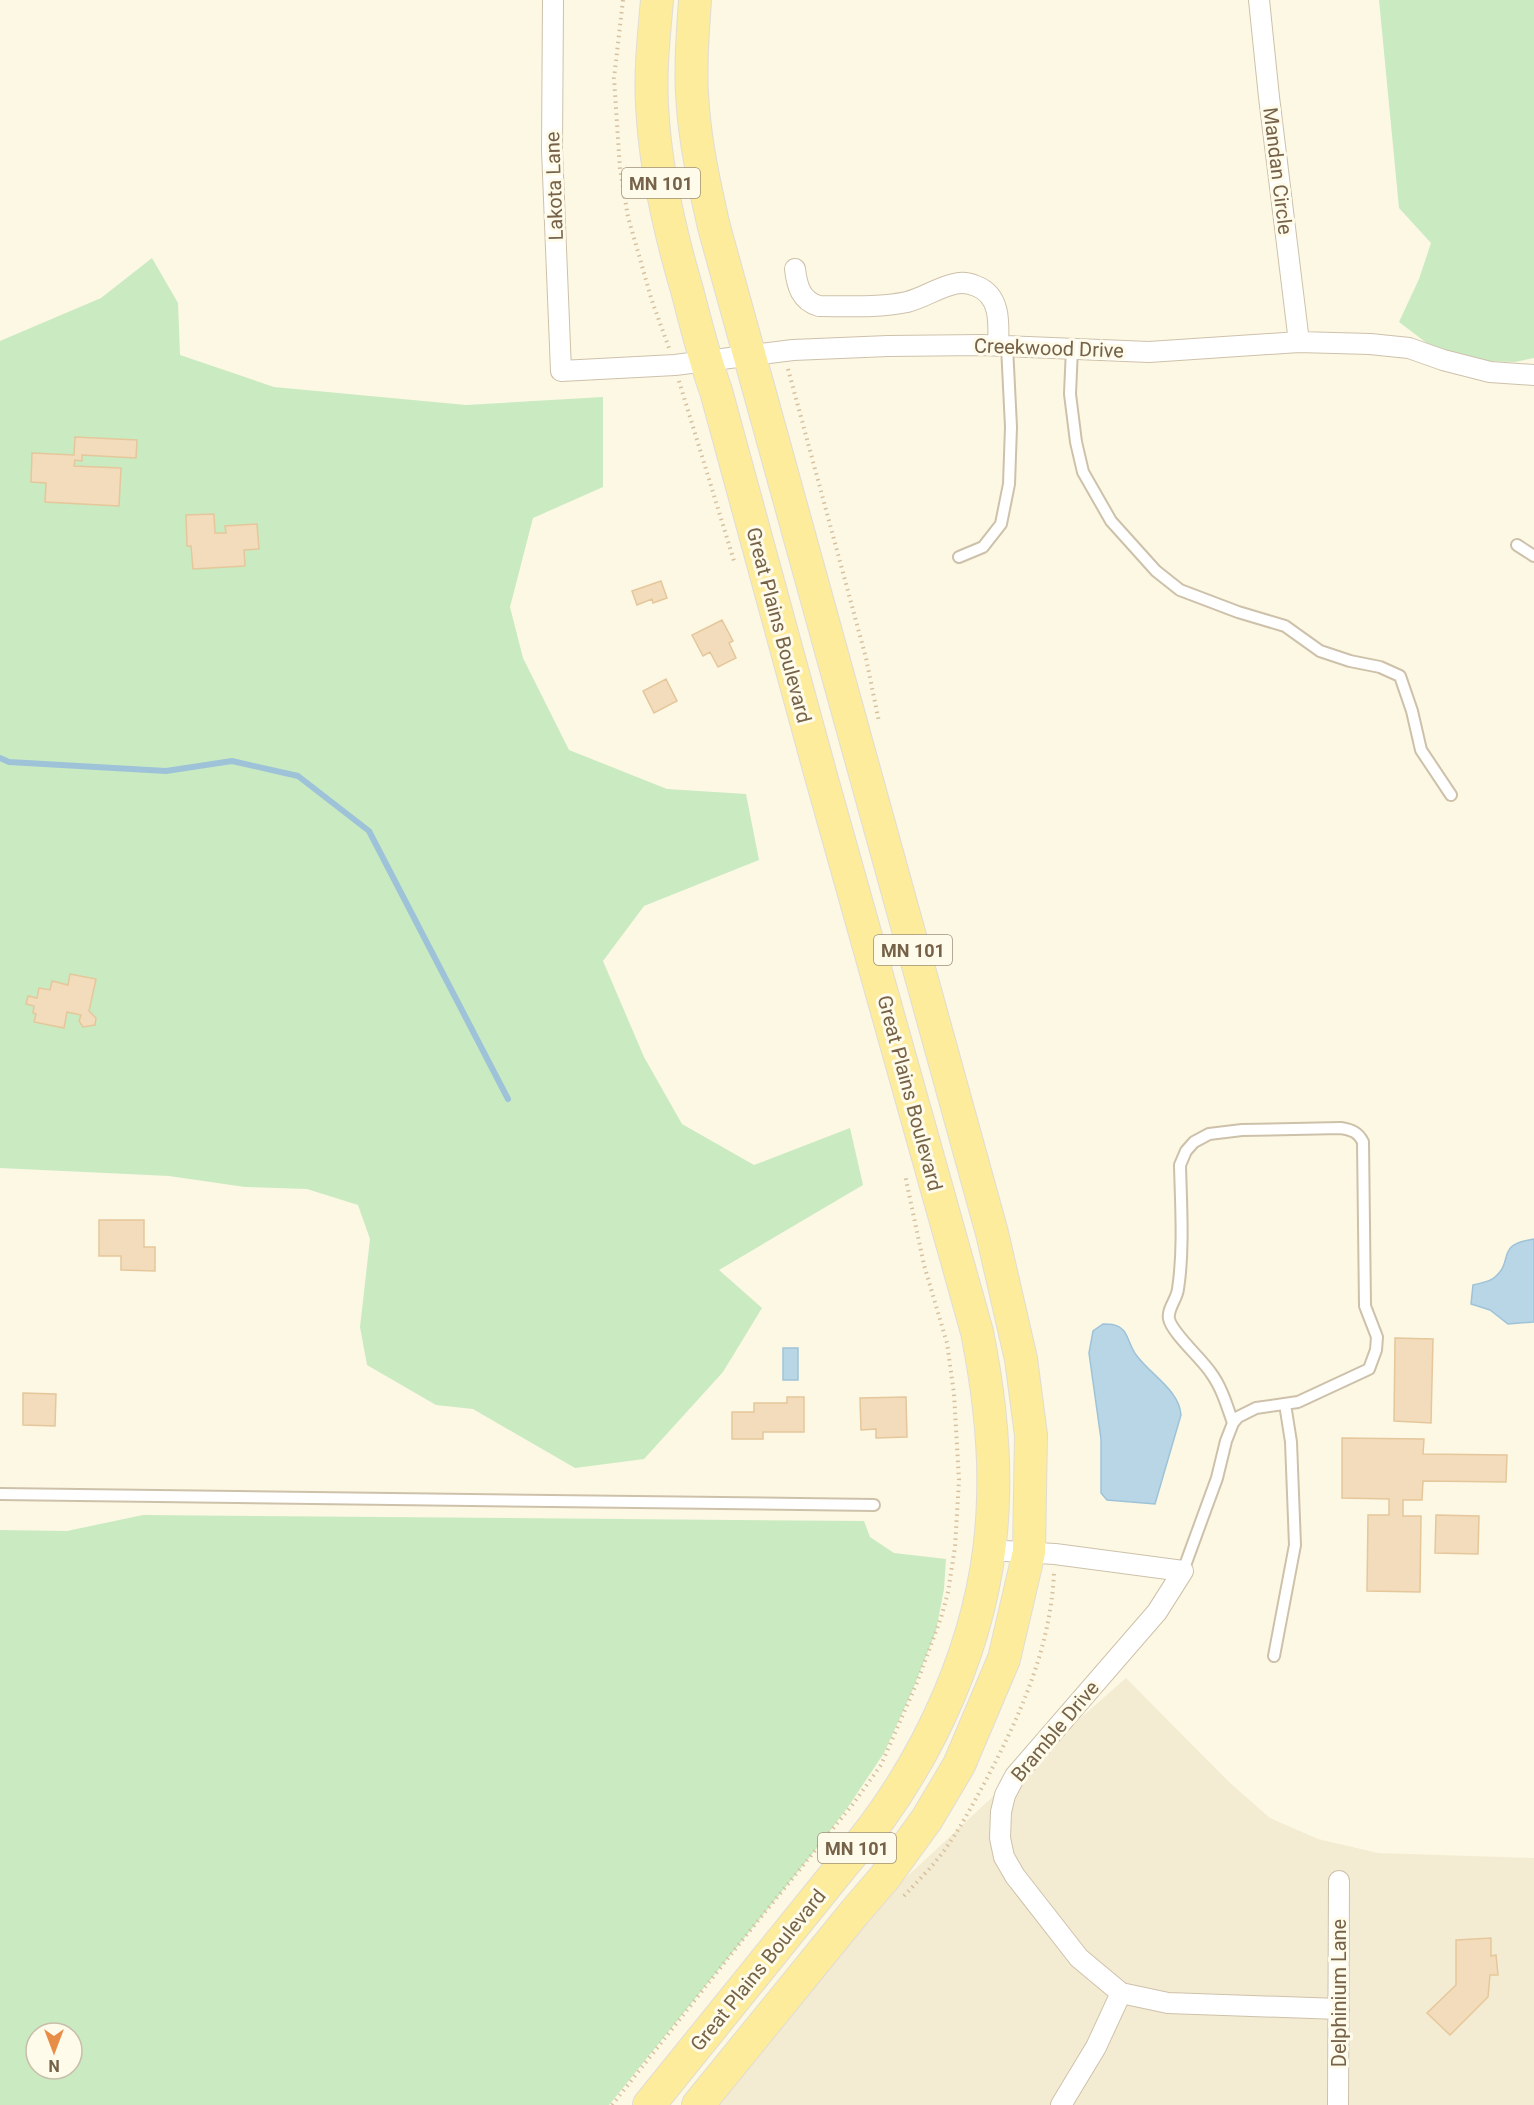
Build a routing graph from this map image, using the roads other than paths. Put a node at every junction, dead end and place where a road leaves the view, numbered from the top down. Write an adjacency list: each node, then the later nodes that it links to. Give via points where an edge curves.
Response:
1 (554, 0): 11 (street, Lakota Lane, via 552,141)
2 (657, 0): 10 (main road, Great Plains Boulevard / MN 101, via 651,88 658,165)
3 (695, 0): 9 (main road, Great Plains Boulevard / MN 101, via 692,94 702,172)
4 (1259, 0): 6 (street, Mandan Circle)
5 (795, 269): 7 (street, via 803,296 819,306 891,304 919,299 957,283 977,286 986,290 995,303)
6 (1299, 342): 8 (street, Creekwood Drive, via 1149,352); 12 (street, Creekwood Drive, via 1409,348 1490,372)
7 (1002, 346): 8 (street, Creekwood Drive); 9 (street, Creekwood Drive, via 876,347); 15 (lane, via 1011,427 1010,484 1001,524 983,547)
8 (1072, 348): 16 (lane, via 1070,394 1076,442 1083,472 1111,521 1156,571 1180,590 1285,626 1320,651 1400,676 1420,750)
9 (750, 355): 10 (street, Creekwood Drive); 22 (main road, Great Plains Boulevard / MN 101, via 1013,1320 1031,1435)
10 (690, 363): 11 (street, Creekwood Drive); 21 (main road, Great Plains Boulevard / MN 101, via 716,391 977,1332 988,1388 992,1440 993,1501)
11 (561, 371)
12 (1534, 375)
13 (1517, 545): 14 (lane)
14 (1534, 556)
15 (959, 557)
16 (1451, 795)
17 (1285, 1404): 18 (lane, via 1256,1408); 18 (lane, via 1298,1402 1369,1369 1376,1350 1377,1337 1365,1306 1363,1142 1360,1135 1341,1128 1209,1134 1194,1142 1180,1166 1181,1260 1178,1291 1169,1318 1212,1373); 24 (lane, via 1291,1442 1295,1545)
18 (1233, 1423): 23 (lane)
19 (0, 1494): 20 (lane)
20 (874, 1505)
21 (988, 1550): 22 (street); 28 (main road, Great Plains Boulevard / MN 101, via 977,1610 957,1675 907,1777 869,1834)
22 (1029, 1552): 23 (street); 29 (main road, Great Plains Boulevard / MN 101, via 1004,1659 978,1724 940,1799 885,1877)
23 (1183, 1571): 26 (street, Bramble Drive, via 1157,1612 1015,1776 1001,1812 1000,1838 1008,1866 1079,1958)
24 (1274, 1656)
25 (1340, 1881): 27 (street, Delphinium Lane)
26 (1121, 1993): 27 (street, Bramble Drive, via 1168,2003); 30 (street, via 1096,2047)
27 (1339, 2009): 31 (street, Delphinium Lane)
28 (649, 2105)
29 (698, 2105)
30 (1061, 2105)
31 (1338, 2105)

